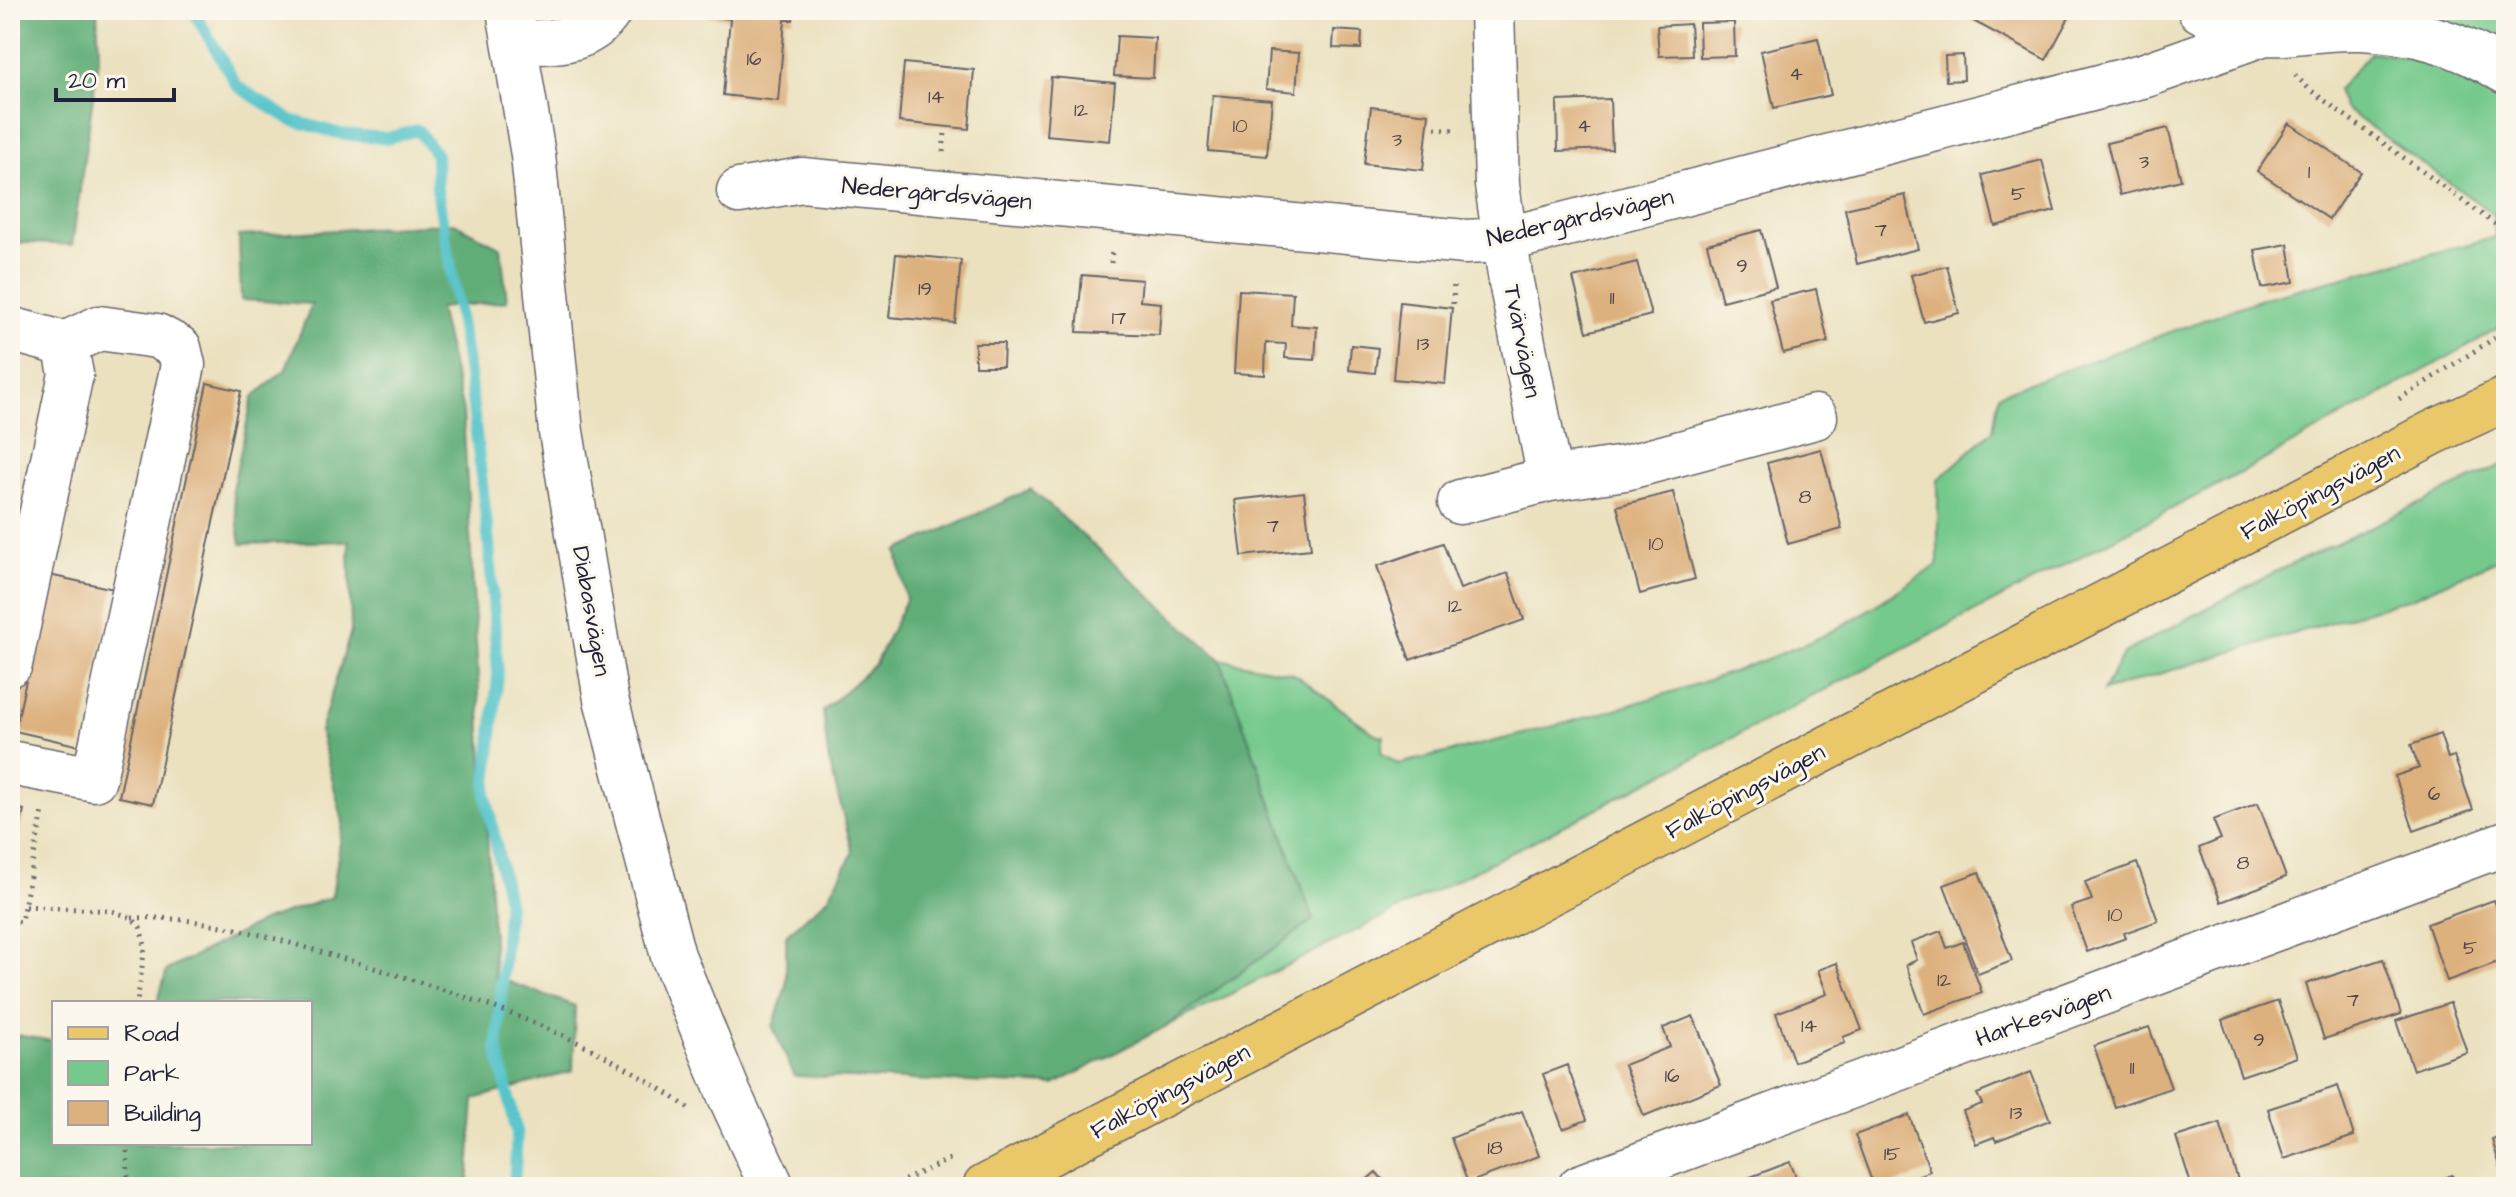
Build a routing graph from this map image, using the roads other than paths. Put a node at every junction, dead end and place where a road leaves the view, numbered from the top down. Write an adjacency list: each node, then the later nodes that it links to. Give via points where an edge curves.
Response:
1 (610, 10): 4 (street, via 589,33 570,40)
2 (1492, 10): 8 (street, Tvärvägen, via 1497,185)
3 (2200, 10): 5 (street, via 2229,27)
4 (512, 26): 18 (street, Diabasvägen, via 533,155 561,432 606,699 673,956)
5 (2267, 35): 6 (street, via 2359,28 2420,34 2452,43); 8 (street, Nedergårdsvägen, via 2146,75)
6 (2506, 72)
7 (739, 191): 8 (street, Nedergårdsvägen, via 802,180 1465,242)
8 (1504, 240): 13 (street, Tvärvägen)
9 (10, 329): 10 (street)
10 (65, 344): 15 (street, via 71,374); 16 (street, via 99,328 157,336 179,348 183,365 94,779)
11 (2506, 399): 19 (main road, Falköpingsvägen, via 2406,446)
12 (1815, 417): 13 (street, via 1625,468)
13 (1550, 479): 14 (street)
14 (1460, 502)
15 (10, 664)
16 (30, 767)
17 (2506, 843): 20 (street, Harkesvägen)
18 (772, 1187)
19 (985, 1187)
20 (1580, 1187)

